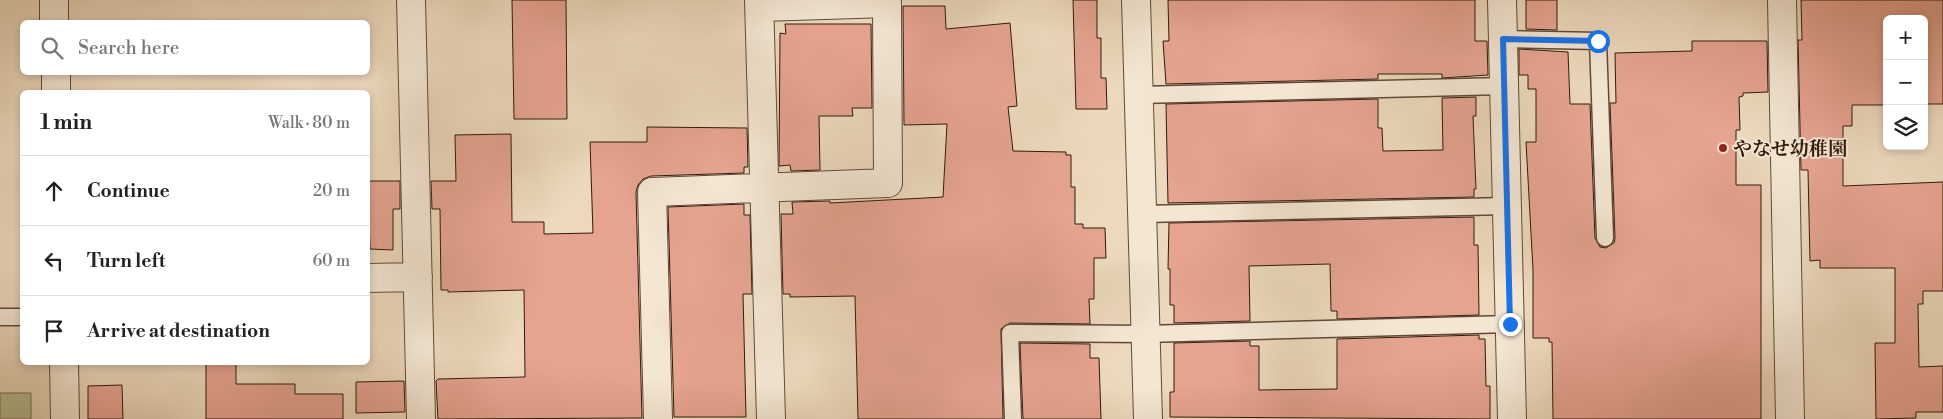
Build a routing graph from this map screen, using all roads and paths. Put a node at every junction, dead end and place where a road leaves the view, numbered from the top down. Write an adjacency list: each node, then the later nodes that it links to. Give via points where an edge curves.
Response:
1 (54, 0): 7 (street)
2 (411, 0): 17 (street)
3 (1136, 0): 12 (street)
4 (1502, 0): 8 (street)
5 (1782, 0): 31 (street)
6 (759, 3): 13 (street); 13 (street, via 887,3 888,183)
7 (54, 20)
8 (1503, 39): 10 (street); 16 (lane, via 1598,41)
9 (56, 75): 11 (street)
10 (1504, 86): 12 (lane); 14 (street)
11 (56, 90)
12 (1140, 95): 15 (street)
13 (764, 187): 26 (street, via 652,192); 27 (street)
14 (1507, 206): 15 (lane); 21 (street)
15 (1142, 214): 22 (street)
16 (1605, 238)
17 (418, 277): 18 (street); 25 (street)
18 (370, 278)
19 (0, 317): 20 (lane)
20 (20, 317)
21 (1510, 324): 22 (lane); 30 (street)
22 (1145, 334): 28 (lane, via 1010,334); 29 (street)
23 (64, 365): 24 (street)
24 (65, 419)
25 (421, 419)
26 (658, 419)
27 (771, 419)
28 (1013, 419)
29 (1148, 419)
30 (1512, 419)
31 (1790, 419)

